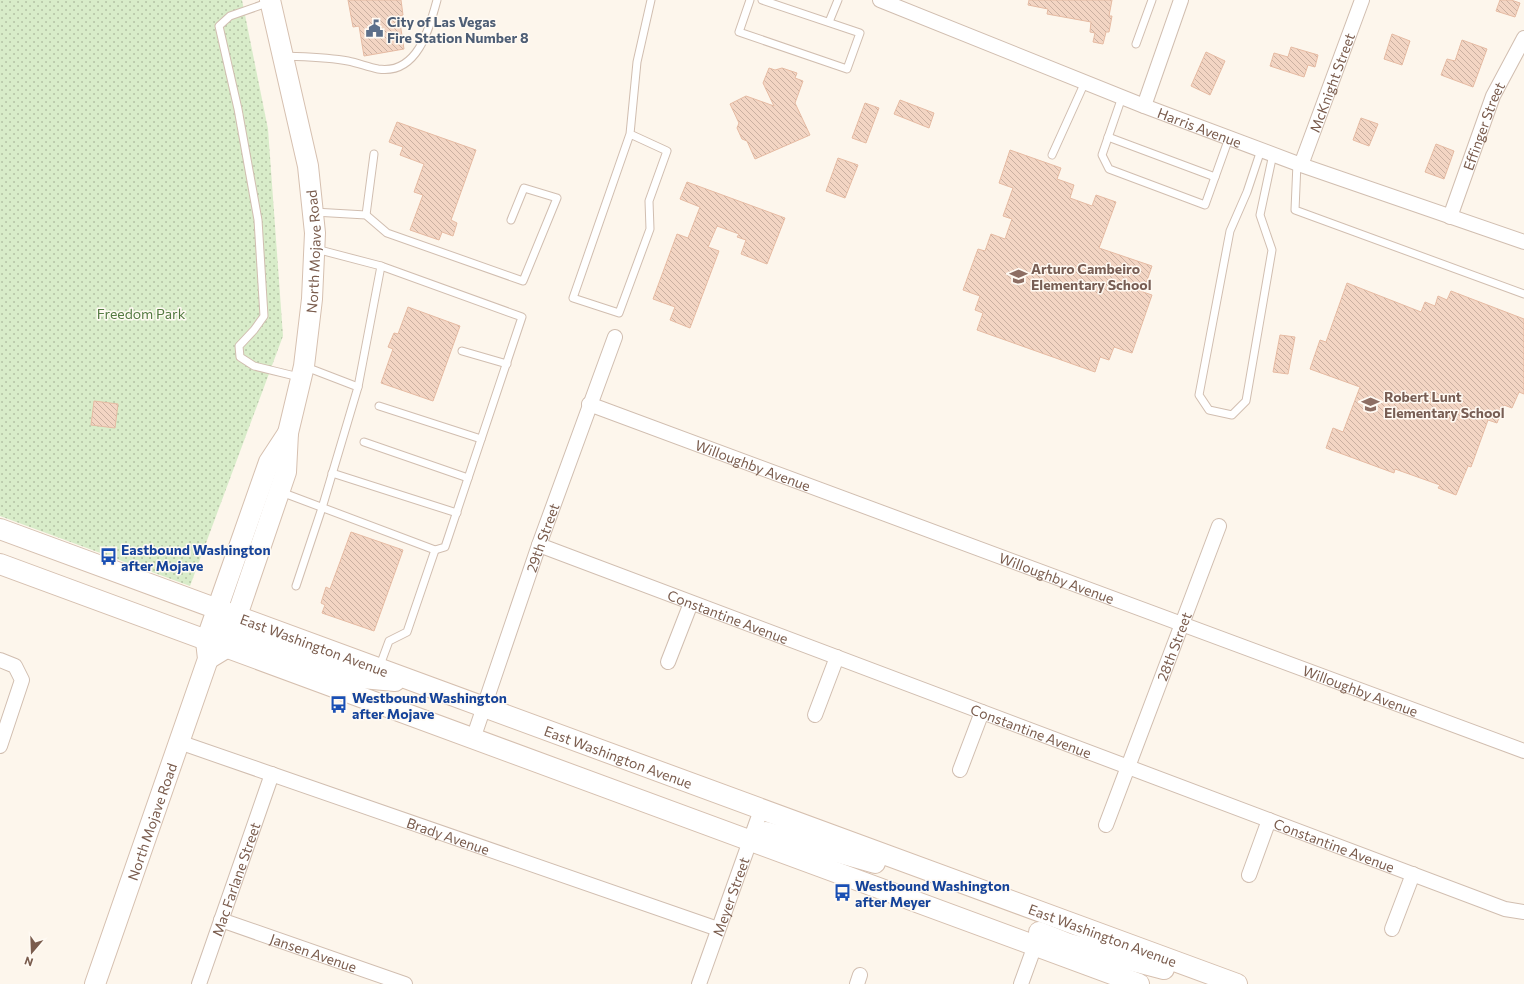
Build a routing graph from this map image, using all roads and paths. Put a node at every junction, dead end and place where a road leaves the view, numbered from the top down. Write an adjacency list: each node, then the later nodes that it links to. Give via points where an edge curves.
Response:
1 (437, 0): 14 (lane, via 421,44 415,56 406,64 378,69 328,58)
2 (651, 0): 18 (lane, via 637,62)
3 (750, 0): 11 (lane, via 739,32 847,69 860,33)
4 (762, 0): 11 (lane)
5 (838, 0): 11 (lane)
6 (880, 0): 15 (street, Harris Avenue)
7 (1152, 0): 13 (lane)
8 (1181, 0): 17 (street)
9 (1362, 0): 24 (street, McKnight Street)
10 (270, 1): 14 (main road, North Mojave Road); 37 (lane, via 230,16 219,26 238,109 258,220 264,316 239,346 240,357 254,366)
11 (829, 22)
12 (1524, 38): 28 (street, Effinger Street, via 1493,96)
13 (1136, 44)
14 (283, 56): 26 (main road, North Mojave Road, via 307,159)
15 (1085, 82): 16 (street, Harris Avenue); 23 (lane)
16 (1122, 97): 17 (street, Harris Avenue); 19 (lane)
17 (1144, 106): 20 (street, Harris Avenue)
18 (630, 134): 18 (lane, via 573,298 619,313 650,228 649,201 667,151)
19 (1108, 137): 25 (lane); 25 (lane, via 1102,155 1109,169 1205,205)
20 (1229, 138): 21 (street, Harris Avenue); 25 (lane)
21 (1267, 152): 21 (lane, via 1260,215 1272,250 1246,401 1232,414 1209,410 1199,395 1230,231); 24 (street, Harris Avenue)
22 (374, 154): 27 (lane)
23 (1052, 155)
24 (1299, 164): 28 (street, Harris Avenue); 33 (lane, via 1295,210)
25 (1215, 177)
26 (314, 212): 27 (lane); 31 (main road, North Mojave Road)
27 (366, 215): 29 (lane, via 387,233 523,280 557,198 524,188)
28 (1450, 217): 30 (street, Harris Avenue)
29 (511, 220)
30 (1524, 242)
31 (314, 248): 32 (lane); 37 (main road, North Mojave Road, via 310,315)
32 (381, 266): 36 (lane, via 522,317); 38 (lane)
33 (1524, 294)
34 (615, 337): 39 (street, 29th Street)
35 (462, 351): 36 (lane)
36 (507, 364): 42 (lane)
37 (302, 372): 38 (lane); 41 (main road, North Mojave Road)
38 (358, 387): 44 (lane)
39 (589, 404): 51 (street, 29th Street); 56 (street, Willoughby Avenue)
40 (379, 406): 42 (lane)
41 (288, 433): 46 (main road, North Mojave Road, via 286,472); 58 (main road, North Mojave Road, via 269,462)
42 (481, 439): 45 (lane)
43 (364, 442): 45 (lane)
44 (332, 473): 47 (lane); 48 (lane)
45 (468, 478): 48 (lane)
46 (279, 492): 47 (lane); 57 (main road, North Mojave Road)
47 (322, 508): 52 (lane); 54 (lane)
48 (456, 514): 52 (lane, via 445,547)
49 (1219, 526): 56 (street, 28th Street)
50 (1, 530): 58 (main road, East Washington Avenue)
51 (539, 545): 55 (street, Constantine Avenue); 64 (street, 29th Street)
52 (435, 550): 62 (lane, via 407,632 389,641)
53 (0, 564): 58 (main road, East Washington Avenue)
54 (296, 586)
55 (691, 603): 59 (street, Constantine Avenue); 61 (street)
56 (1182, 623): 70 (street, Willoughby Avenue); 71 (street, 28th Street)
57 (231, 632): 58 (main road, East Washington Avenue); 58 (main road); 62 (main road, East Washington Avenue); 63 (main road, via 351,677); 67 (main road, East Washington Avenue)
58 (211, 634): 68 (main road, North Mojave Road)
59 (837, 658): 65 (street, Constantine Avenue); 66 (street)
60 (0, 660): 69 (street, via 15,666 22,680)
61 (668, 662)
62 (379, 669): 63 (main road, East Washington Avenue)
63 (413, 682): 64 (main road, East Washington Avenue)
64 (484, 707): 67 (street, 29th Street); 74 (main road, East Washington Avenue)
65 (982, 712): 71 (street, Constantine Avenue); 72 (street)
66 (815, 715)
67 (473, 739): 77 (main road, East Washington Avenue)
68 (179, 742): 73 (street, Brady Avenue); 87 (main road, North Mojave Road)
69 (0, 746)
70 (1524, 751)
71 (1128, 768): 75 (street, Constantine Avenue); 76 (street, 28th Street)
72 (960, 770)
73 (272, 774): 83 (street, Mac Farlane Street); 84 (street, Brady Avenue)
74 (761, 810): 77 (street, Meyer Street); 78 (main road, East Washington Avenue)
75 (1269, 820): 79 (street, Constantine Avenue); 80 (street)
76 (1106, 825)
77 (752, 834): 78 (main road, via 777,836 872,863); 84 (street, Meyer Street); 86 (main road, East Washington Avenue)
78 (938, 874): 82 (main road, East Washington Avenue)
79 (1413, 874): 81 (street, Constantine Avenue, via 1505,909); 85 (street)
80 (1249, 875)
81 (1524, 912)
82 (1046, 914): 86 (street); 93 (main road, East Washington Avenue)
83 (221, 920): 88 (street, Mac Farlane Street); 89 (street, Jansen Avenue)
84 (718, 929): 90 (street, Meyer Street)
85 (1392, 929)
86 (1037, 939): 91 (street); 92 (main road, East Washington Avenue); 93 (main road, via 1069,944 1160,969)
87 (95, 984)
88 (199, 984)
89 (405, 984)
90 (699, 984)
91 (1021, 984)
92 (1139, 984)
93 (1236, 984)

